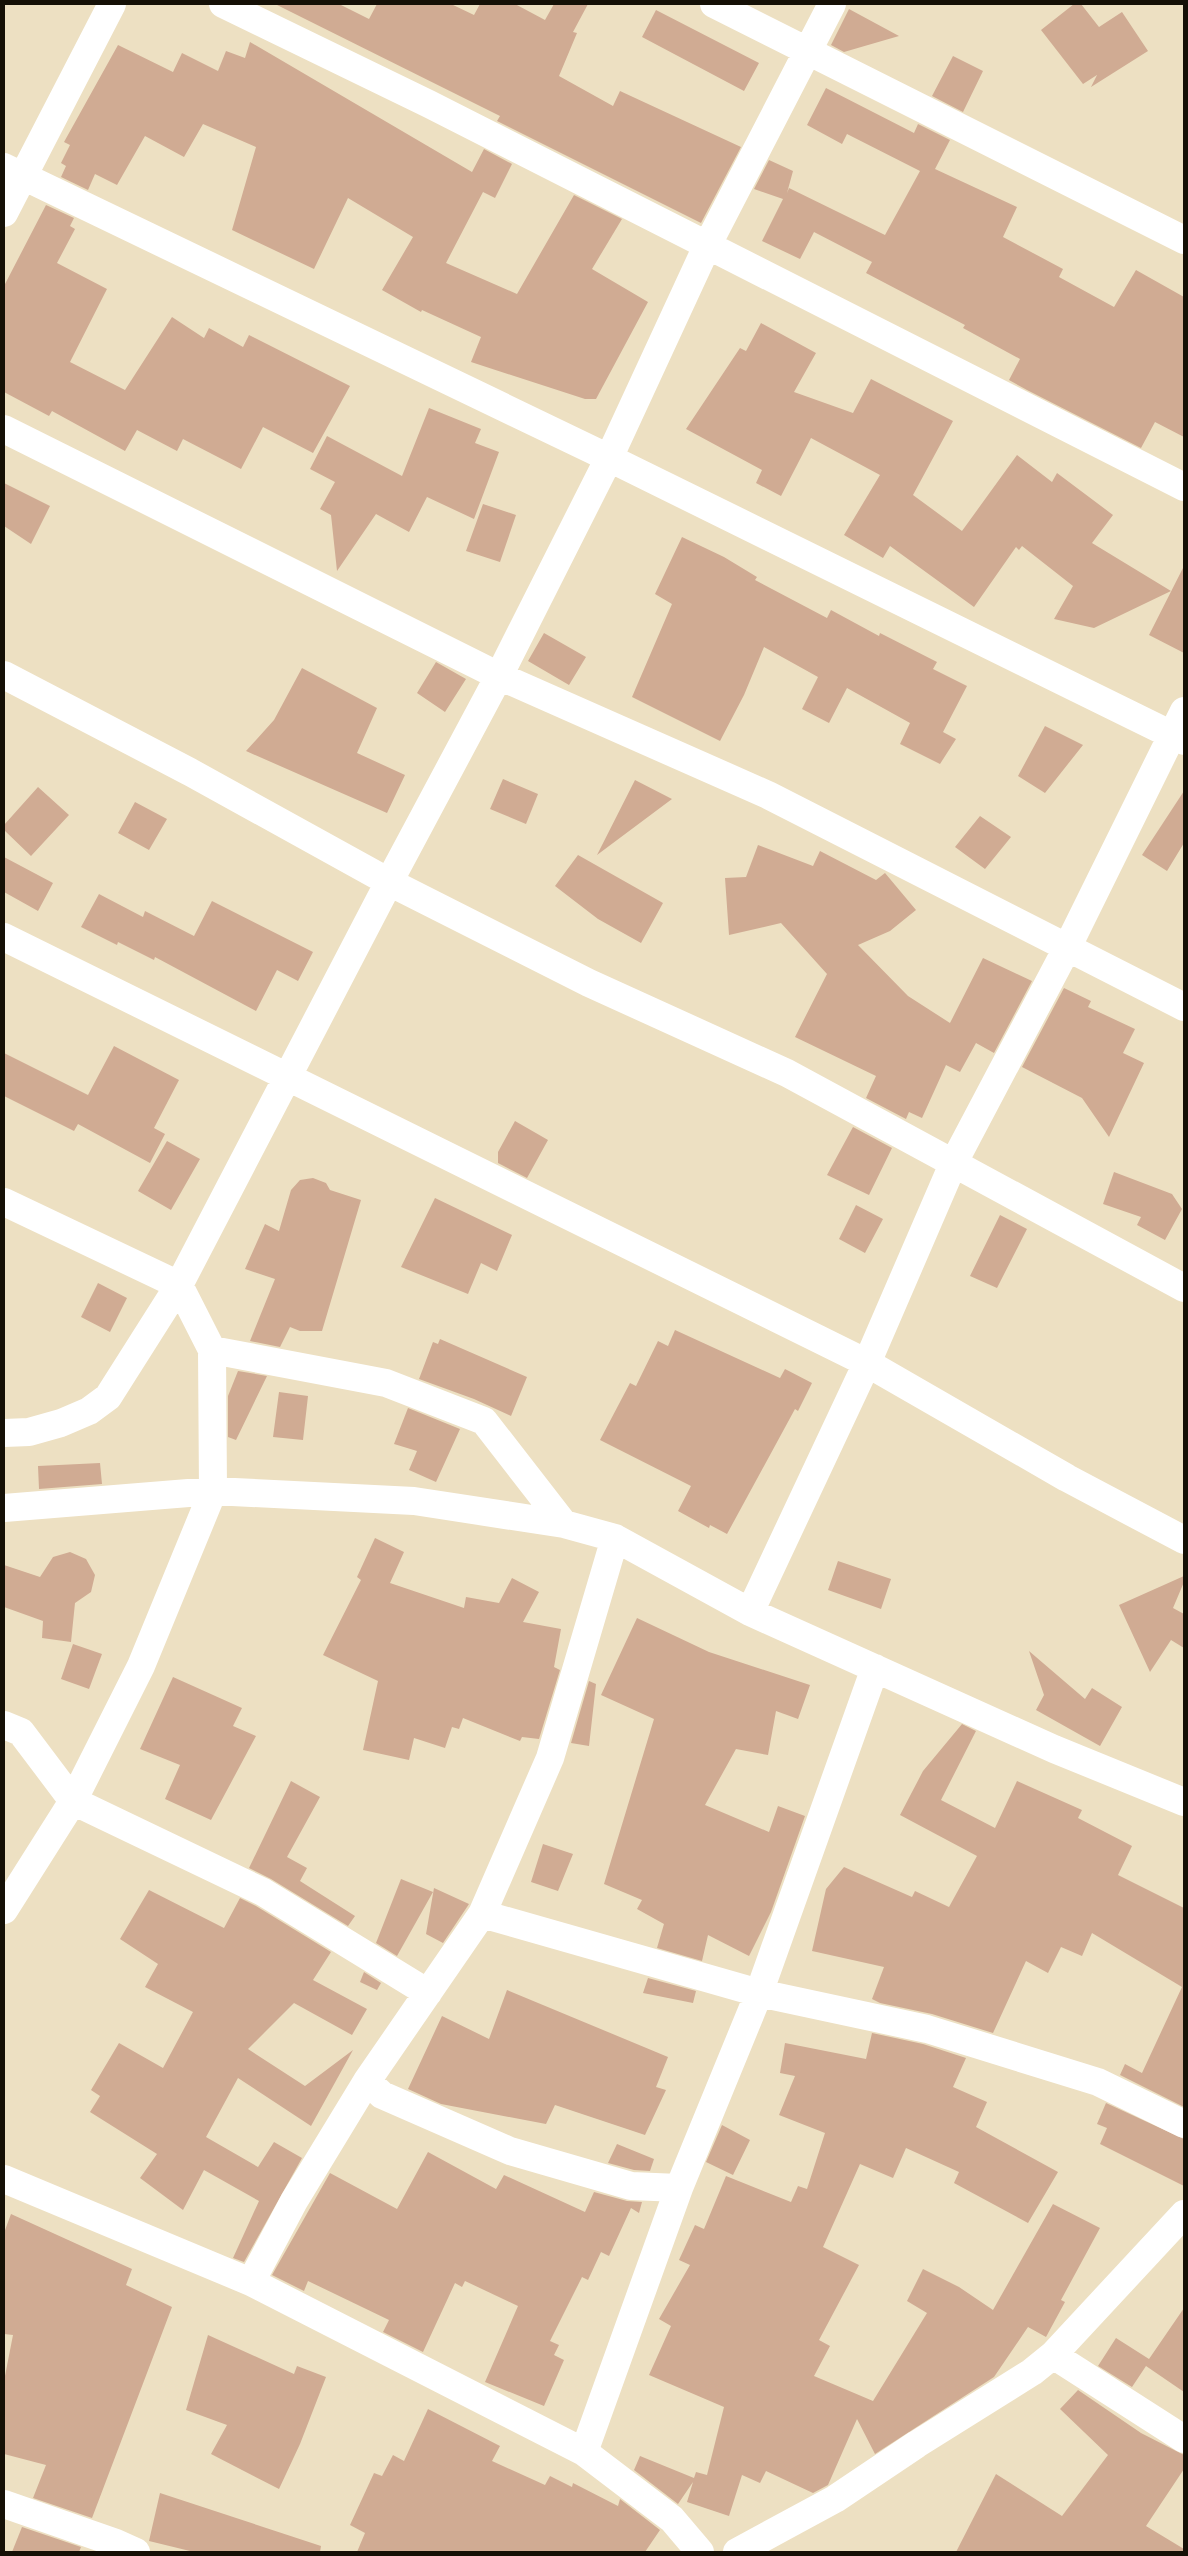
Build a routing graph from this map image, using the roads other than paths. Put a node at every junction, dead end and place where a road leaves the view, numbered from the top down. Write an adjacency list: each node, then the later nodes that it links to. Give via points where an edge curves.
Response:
1 (112, 4): 6 (street)
2 (223, 4): 9 (street, via 437,108)
3 (714, 4): 5 (street)
4 (832, 4): 5 (street)
5 (807, 51): 8 (street); 9 (street)
6 (13, 172): 7 (street); 11 (street)
7 (4, 214)
8 (1184, 240)
9 (707, 246): 11 (street); 12 (street)
10 (4, 429): 14 (street)
11 (608, 458): 14 (street); 16 (street)
12 (1184, 487)
13 (4, 675): 17 (street, via 190,772)
14 (499, 676): 17 (street); 19 (street, via 768,795)
15 (1184, 711): 16 (street)
16 (1178, 738): 19 (street)
17 (389, 882): 21 (street); 22 (street, via 589,983 787,1073)
18 (4, 937): 21 (street)
19 (1067, 948): 20 (street); 22 (street)
20 (1184, 1007)
21 (287, 1076): 24 (street); 27 (street)
22 (953, 1164): 25 (street); 27 (street)
23 (4, 1202): 24 (street)
24 (179, 1285): 26 (street); 28 (street, via 108,1397 89,1411 61,1423 28,1432)
25 (1184, 1288)
26 (212, 1350): 29 (street); 31 (street, via 386,1383 484,1421)
27 (867, 1363): 33 (street); 34 (street)
28 (4, 1433)
29 (213, 1491): 30 (street); 31 (street, via 414,1501); 37 (street, via 141,1666)
30 (4, 1508)
31 (564, 1524): 32 (street)
32 (615, 1538): 34 (street); 40 (street, via 550,1758)
33 (1184, 1540)
34 (750, 1612): 35 (street)
35 (876, 1668): 38 (street, via 1054,1749); 42 (street)
36 (4, 1725): 37 (street, via 21,1732)
37 (73, 1801): 39 (street); 41 (street, via 263,1892)
38 (1184, 1802)
39 (4, 1910)
40 (482, 1914): 41 (street); 42 (street)
41 (428, 1993): 43 (street)
42 (759, 1993): 44 (street, via 927,2029 1098,2082); 46 (street)
43 (367, 2081): 46 (street, via 382,2095 510,2151 631,2186); 48 (street, via 294,2201)
44 (1184, 2124)
45 (4, 2179): 48 (street)
46 (679, 2188): 51 (street)
47 (1184, 2214): 49 (street)
48 (251, 2282): 51 (street)
49 (1053, 2355): 50 (street); 55 (street, via 1032,2372 835,2499)
50 (1184, 2439)
51 (584, 2452): 54 (street, via 672,2519)
52 (4, 2504): 53 (street)
53 (136, 2552)
54 (700, 2552)
55 (737, 2552)

